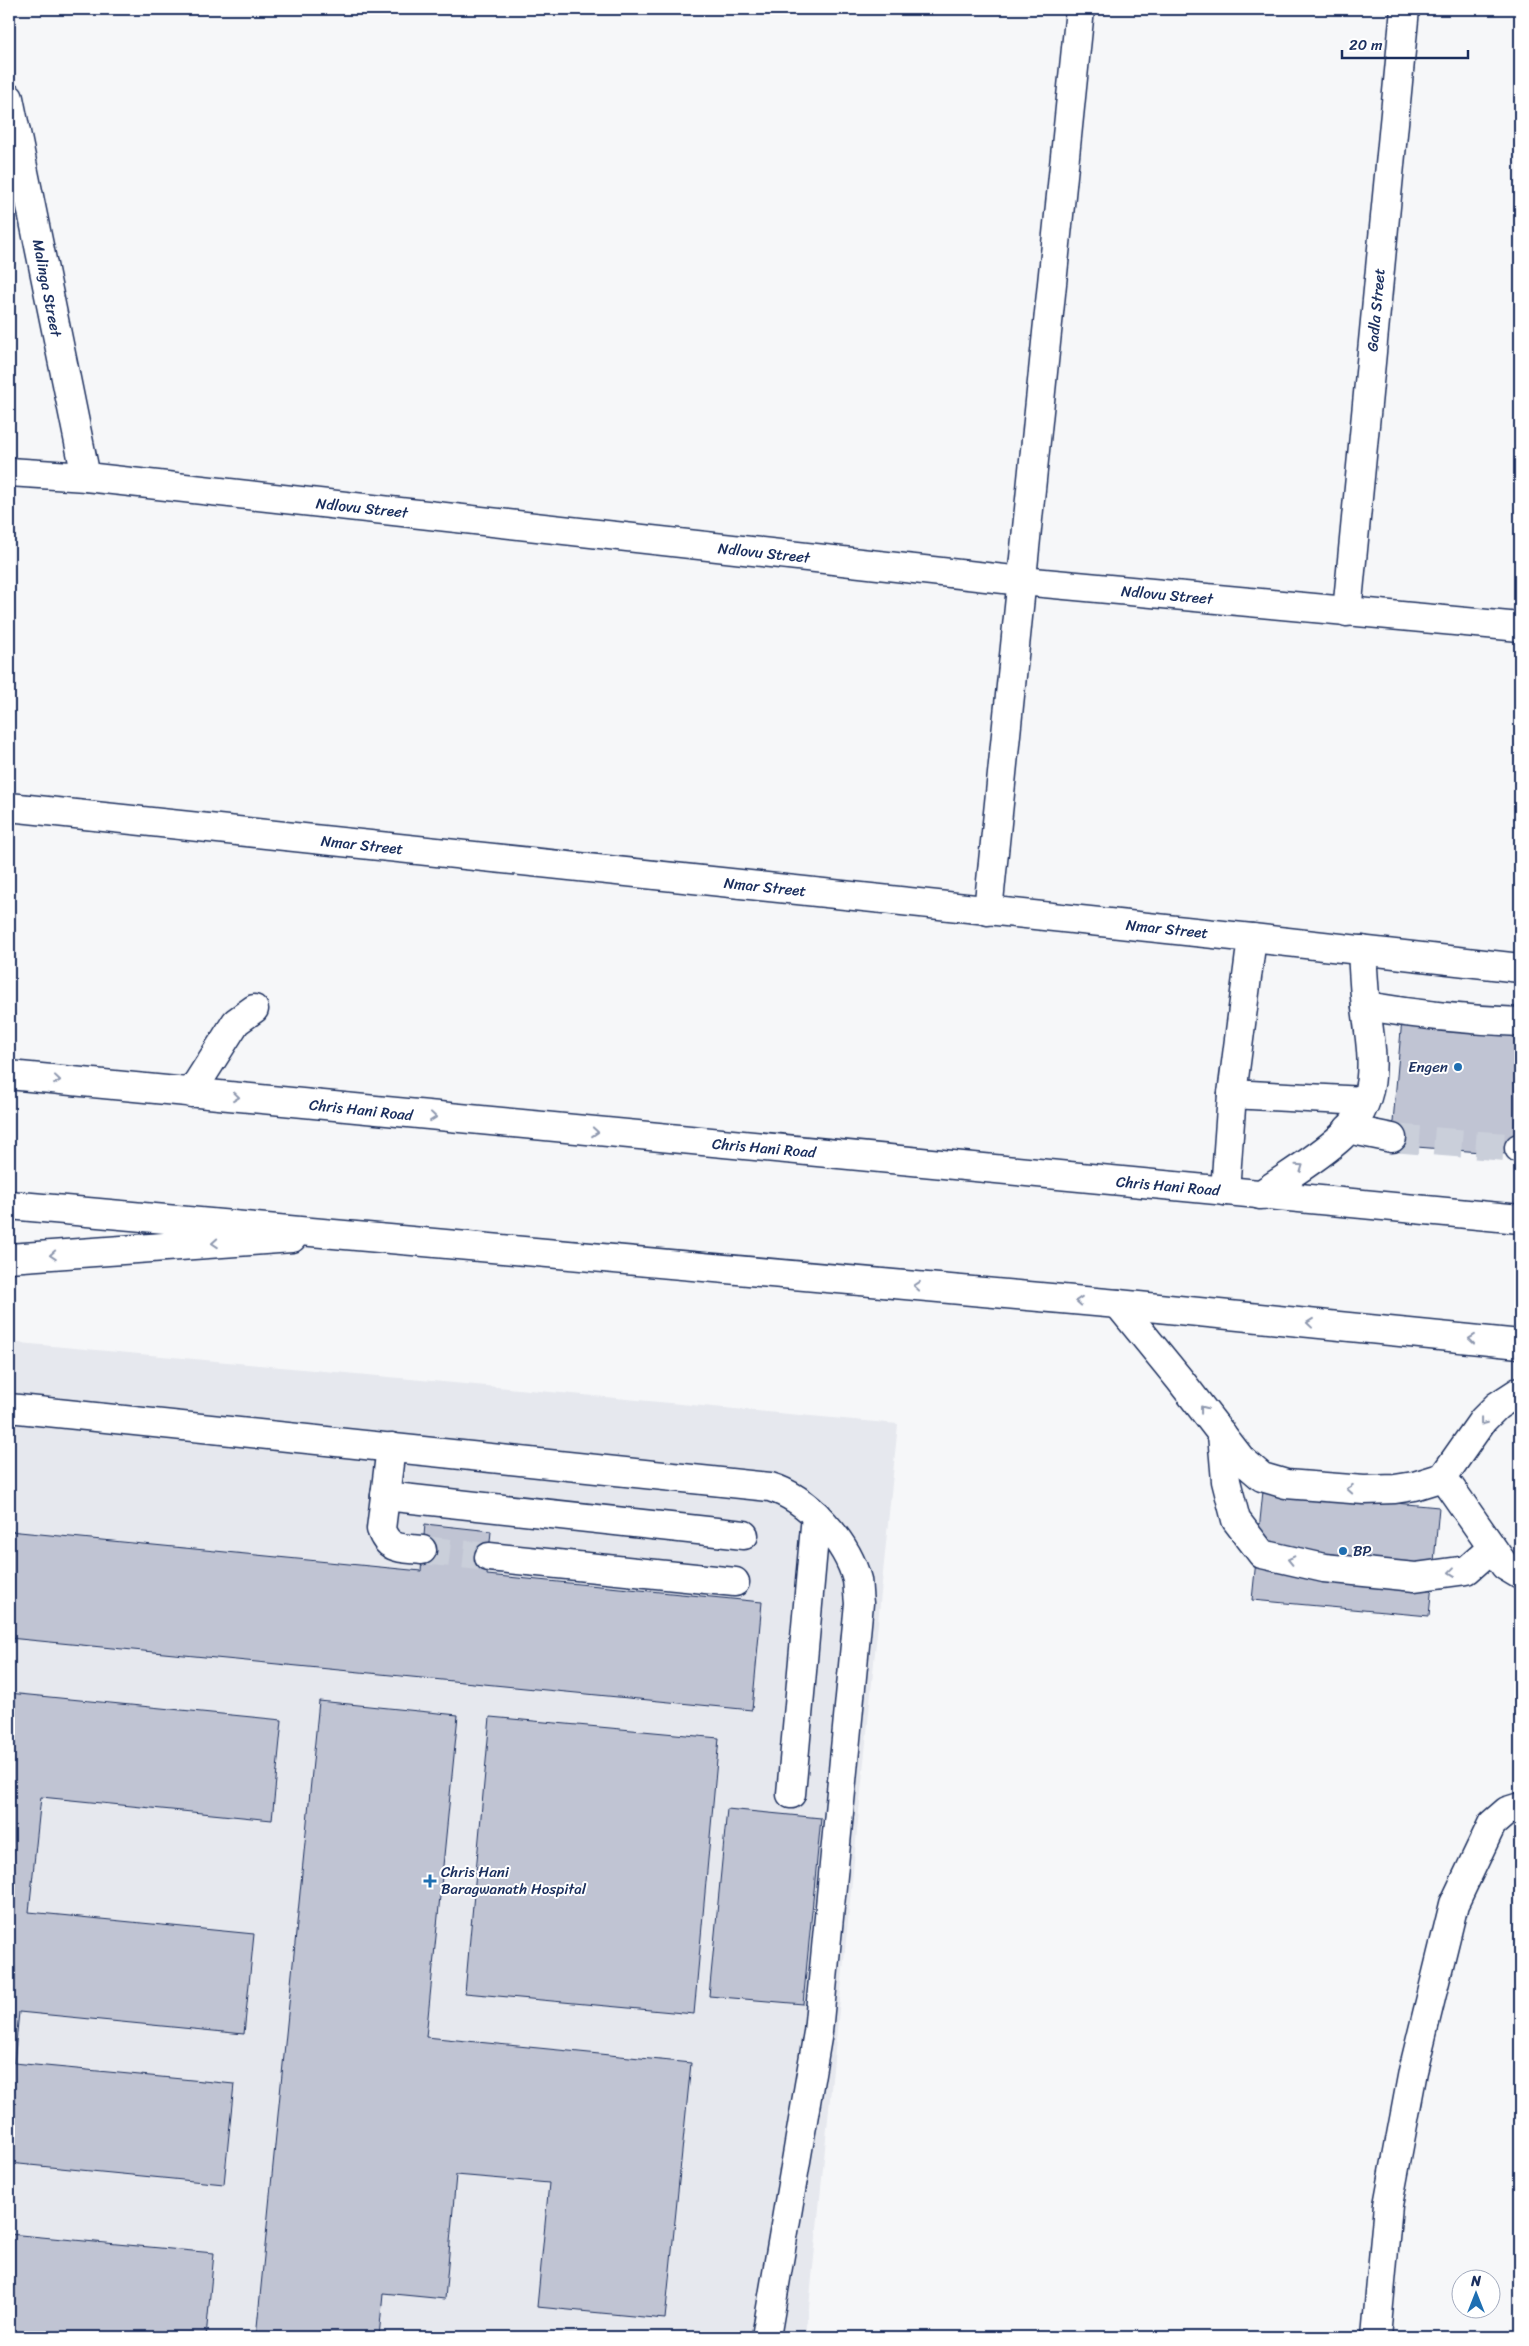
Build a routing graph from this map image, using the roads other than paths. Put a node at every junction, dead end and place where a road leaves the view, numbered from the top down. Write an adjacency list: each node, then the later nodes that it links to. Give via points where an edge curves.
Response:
1 (1080, 9): 6 (street)
2 (1405, 9): 7 (street, Gadla Street)
3 (9, 98): 5 (street, Malinga Street)
4 (9, 472): 5 (street, Ndlovu Street)
5 (86, 478): 6 (street, Ndlovu Street)
6 (1022, 582): 7 (street, Ndlovu Street); 10 (street)
7 (1347, 612): 8 (street, Ndlovu Street)
8 (1520, 628)
9 (9, 807): 10 (street, Nmar Street)
10 (988, 911): 11 (street, Nmar Street)
11 (1252, 938): 12 (street, Nmar Street); 19 (street)
12 (1362, 950): 13 (street, Nmar Street); 14 (street)
13 (1520, 968)
14 (1366, 1006): 16 (street, via 1461,1020); 20 (street, via 1373,1058)
15 (254, 1008): 18 (street, via 236,1022)
16 (1520, 1022)
17 (9, 1075): 18 (street, Chris Hani Road, one-way to 18)
18 (191, 1093): 23 (street, Chris Hani Road, one-way to 23)
19 (1232, 1094): 20 (street); 23 (street)
20 (1365, 1101): 21 (street)
21 (1348, 1129): 22 (street); 24 (street, one-way to 21)
22 (1392, 1138)
23 (1225, 1191): 24 (street, Chris Hani Road)
24 (1260, 1195): 26 (street, Chris Hani Road)
25 (9, 1205): 27 (street)
26 (1520, 1219)
27 (333, 1235): 28 (street, one-way to 28); 29 (street, one-way to 27)
28 (9, 1258)
29 (1118, 1304): 30 (street, one-way to 29); 33 (street, one-way to 29)
30 (1520, 1344)
31 (1520, 1391): 35 (street, one-way to 35, via 1496,1406 1483,1420)
32 (9, 1408): 34 (street)
33 (1222, 1433): 35 (street, one-way to 33, via 1395,1489 1286,1484 1262,1478 1241,1459); 39 (street, one-way to 33, via 1467,1570 1415,1577 1324,1568 1262,1554 1236,1520 1226,1481)
34 (391, 1448): 36 (street); 37 (street, via 770,1487 782,1491)
35 (1443, 1477): 39 (street)
36 (385, 1496): 38 (street); 40 (street, via 381,1529 385,1540 397,1548)
37 (816, 1515): 44 (street); 46 (street, via 843,1550 857,1579 859,1603 818,2032)
38 (744, 1535)
39 (1492, 1548): 42 (street, via 1505,1566)
40 (422, 1550)
41 (488, 1557): 43 (street)
42 (1520, 1575)
43 (735, 1582)
44 (791, 1794)
45 (1520, 1807): 47 (street, via 1507,1811 1492,1824 1454,1904 1413,2071 1388,2205)
46 (766, 2337)
47 (1376, 2337)

